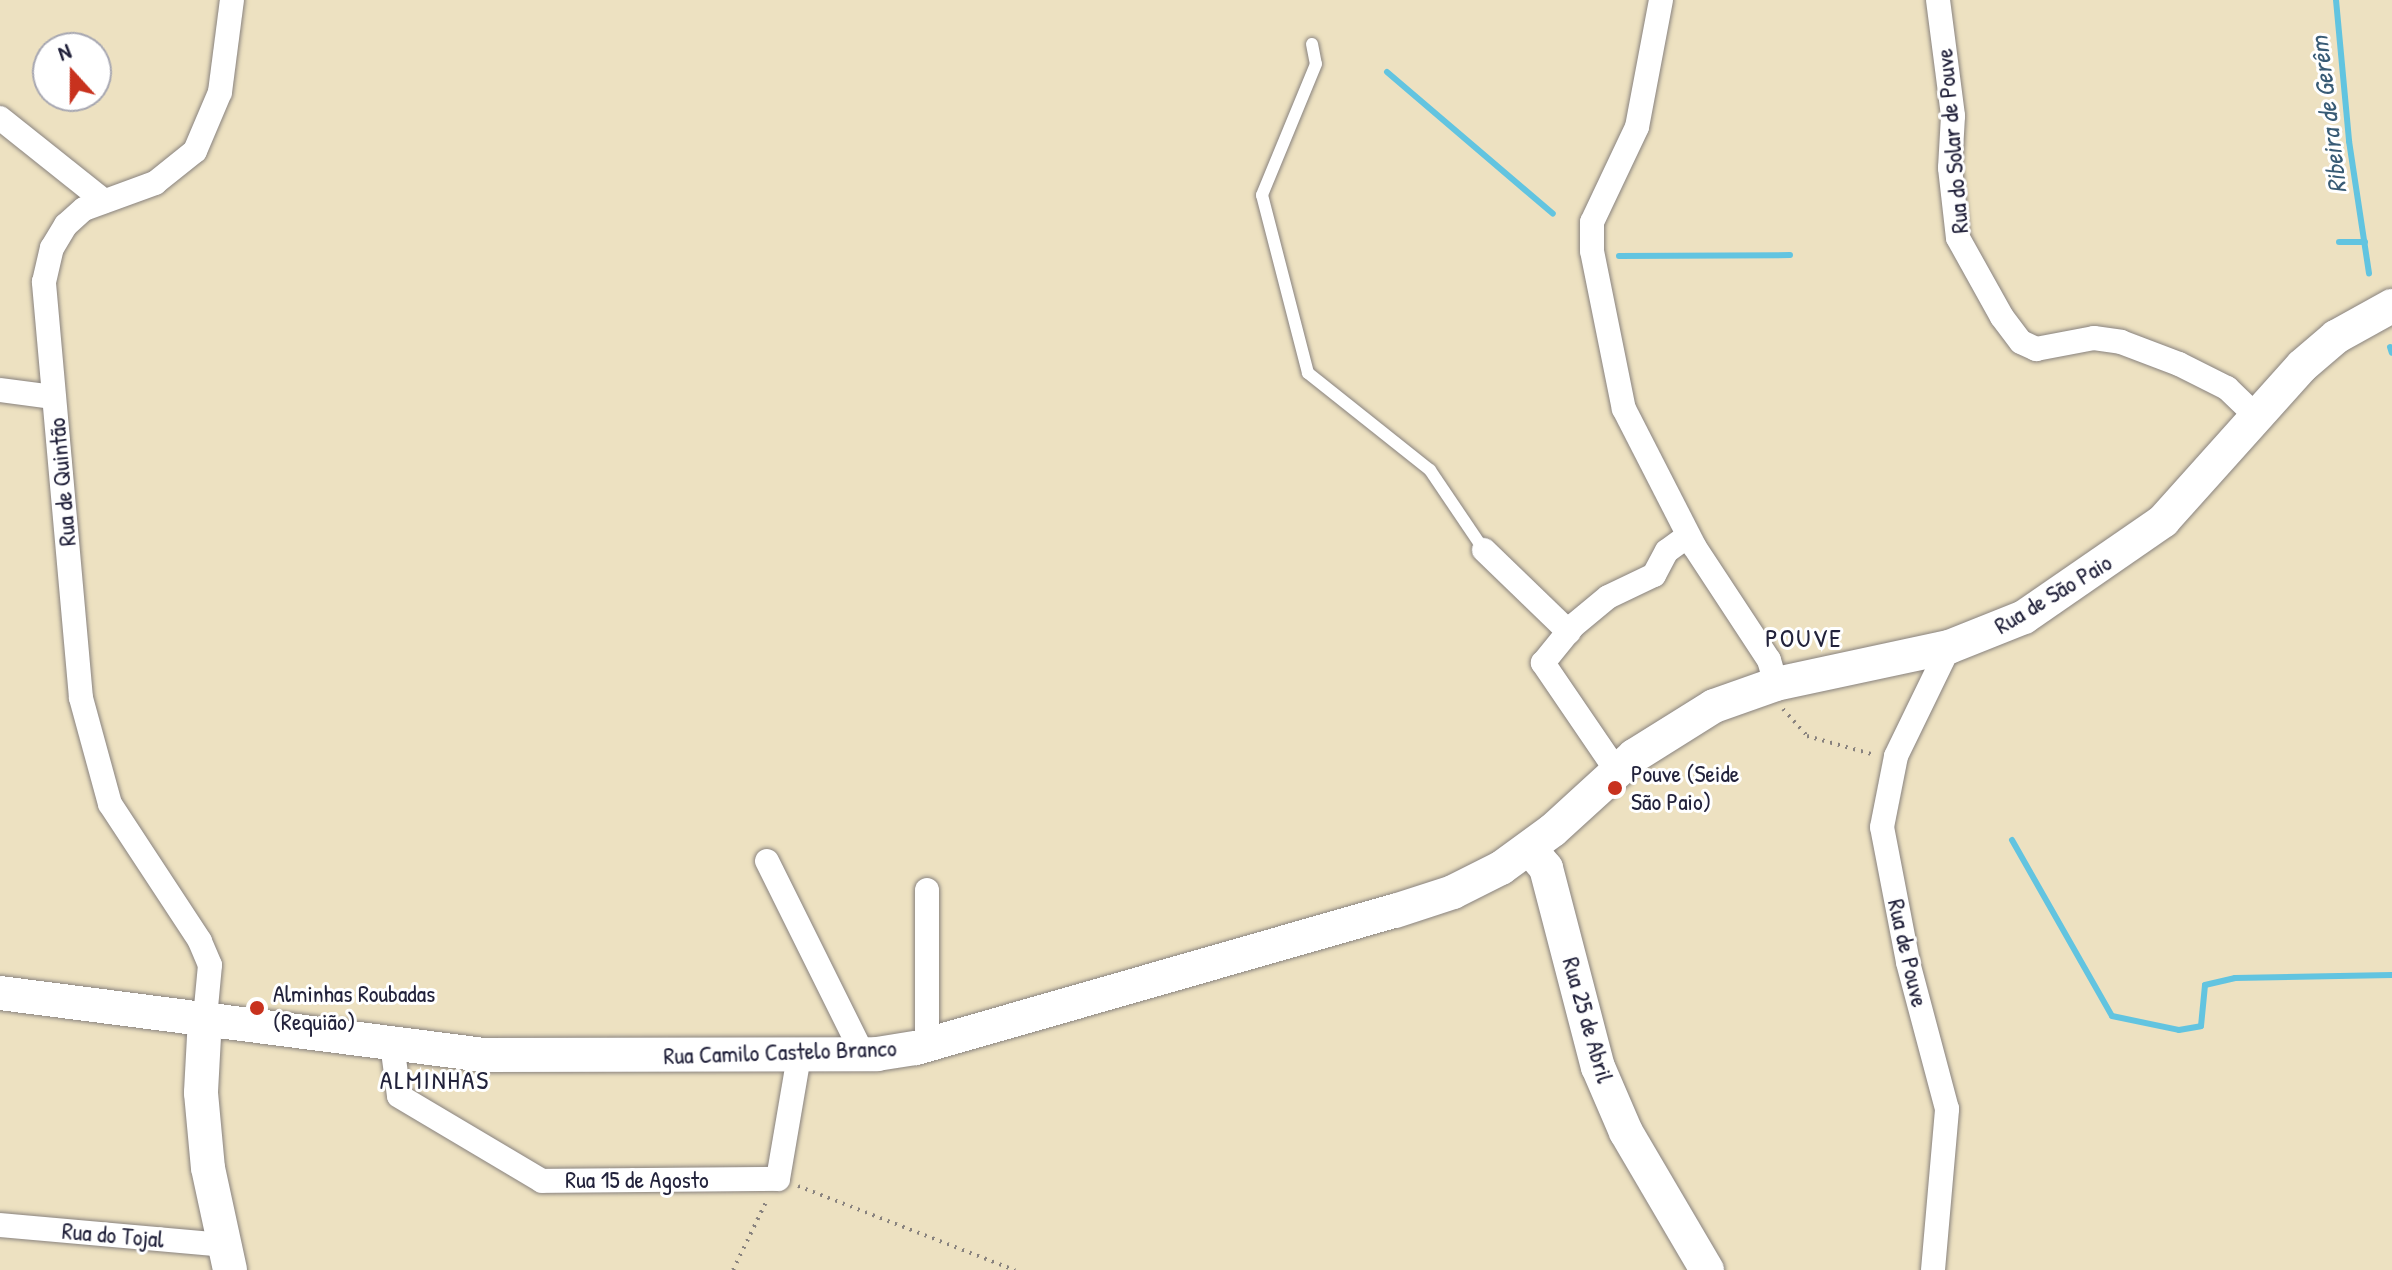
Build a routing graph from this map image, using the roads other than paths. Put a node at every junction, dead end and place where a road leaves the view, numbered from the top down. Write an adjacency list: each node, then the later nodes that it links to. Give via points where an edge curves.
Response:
1 (232, 0): 6 (street, Rua de Quintão, via 220,92 195,151 155,183)
2 (1661, 0): 11 (street, via 1637,127 1592,222 1592,251 1624,409)
3 (1938, 0): 10 (street, Rua do Solar de Pouve, via 1953,116 1950,168 1958,238 2021,342 2036,349 2094,338 2121,342 2227,388)
4 (1312, 44): 12 (lane, via 1316,64 1262,195 1308,373 1430,470)
5 (0, 118): 6 (street)
6 (104, 201): 9 (street, Rua de Quintão, via 66,225 52,248 44,282)
7 (2392, 306): 10 (main road, Rua de São Paio, via 2319,350)
8 (0, 390): 9 (street)
9 (53, 397): 21 (street, Rua de Quintão, via 60,419 81,698 110,804 200,941 210,965)
10 (2257, 417): 14 (main road, Rua de São Paio, via 2197,488 2137,542 2024,617)
11 (1688, 536): 13 (street, via 1667,551 1654,575 1608,597); 15 (street, via 1769,660)
12 (1484, 550): 13 (street)
13 (1569, 632): 16 (street, via 1543,663)
14 (1949, 647): 15 (main road, Rua de São Paio); 29 (street, Rua de Pouve, via 1896,756 1882,827 1908,962 1947,1109)
15 (1776, 684): 16 (main road, Rua de São Paio, via 1682,723)
16 (1616, 770): 17 (main road, Rua de São Paio)
17 (1530, 849): 23 (main road, Rua Camilo Castelo Branco, via 1436,898); 28 (main road, Rua 25 de Abril, via 1546,868 1598,1067 1626,1132)
18 (767, 861): 24 (street)
19 (927, 890): 23 (street)
20 (0, 993): 21 (main road, Rua Camilo Castelo Branco)
21 (205, 1018): 22 (main road, Rua Camilo Castelo Branco); 27 (main road, via 201,1093 208,1168)
22 (392, 1044): 25 (main road, Rua Camilo Castelo Branco, via 485,1055); 25 (street, Rua 15 de Agosto, via 399,1096 542,1181 778,1179)
23 (927, 1044): 24 (main road, Rua Camilo Castelo Branco)
24 (863, 1054): 25 (main road, Rua Camilo Castelo Branco)
25 (799, 1056)
26 (0, 1225): 27 (street, Rua do Tojal)
27 (228, 1257)
28 (1707, 1270)
29 (1933, 1270)

